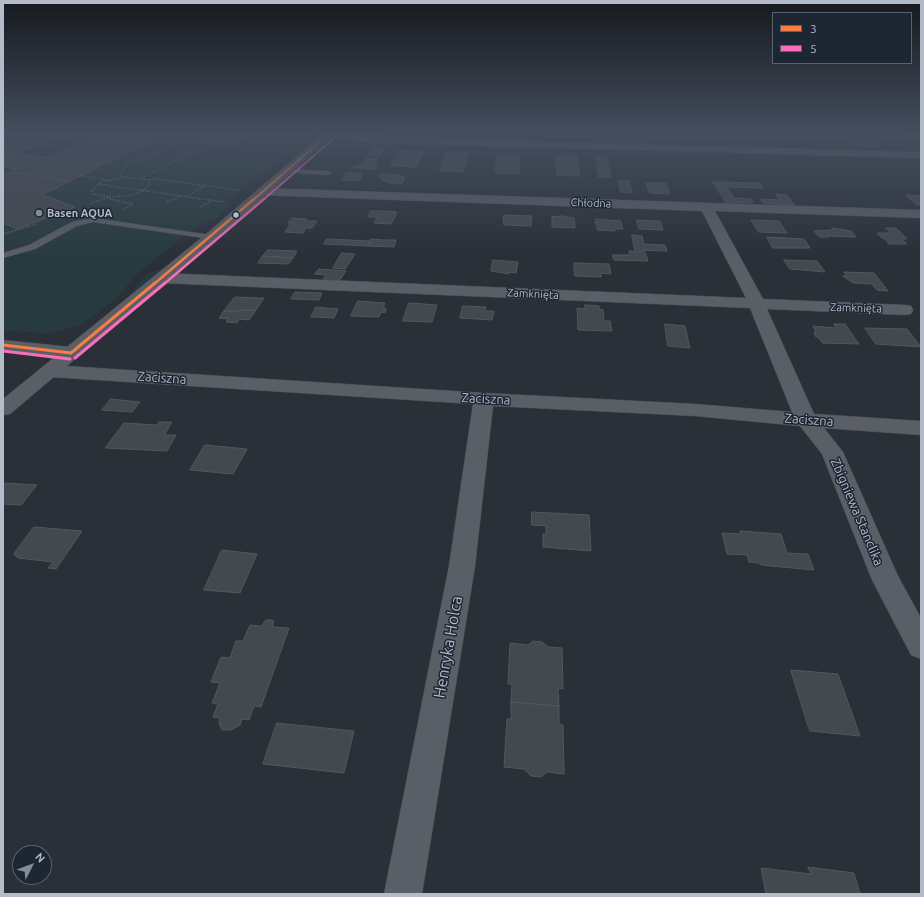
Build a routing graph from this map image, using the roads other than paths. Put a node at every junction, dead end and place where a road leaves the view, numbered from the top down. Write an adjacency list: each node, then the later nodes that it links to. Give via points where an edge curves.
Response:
1 (281, 175): 2 (street)
2 (262, 192): 3 (street, Chłodna, via 454,195); 5 (street)
3 (707, 208): 4 (street, Chłodna); 8 (street, Zbigniewa Stanclika)
4 (921, 214)
5 (211, 237): 6 (lane, via 92,220 75,224 32,247); 7 (street)
6 (3, 256)
7 (161, 278): 8 (street, Zamknięta); 11 (street)
8 (757, 304): 9 (street, Zamknięta); 15 (street, Zbigniewa Stanclika)
9 (905, 310)
10 (3, 345): 11 (street)
11 (71, 353): 12 (street)
12 (50, 371): 13 (street, Zaciszna); 14 (street)
13 (484, 399): 15 (street, Zaciszna, via 695,410); 18 (street, Henryka Holca, via 462,566)
14 (3, 409)
15 (806, 420): 16 (street, Zaciszna); 17 (street, Zbigniewa Stanclika, via 832,452 886,580)
16 (921, 428)
17 (921, 646)
18 (403, 894)

